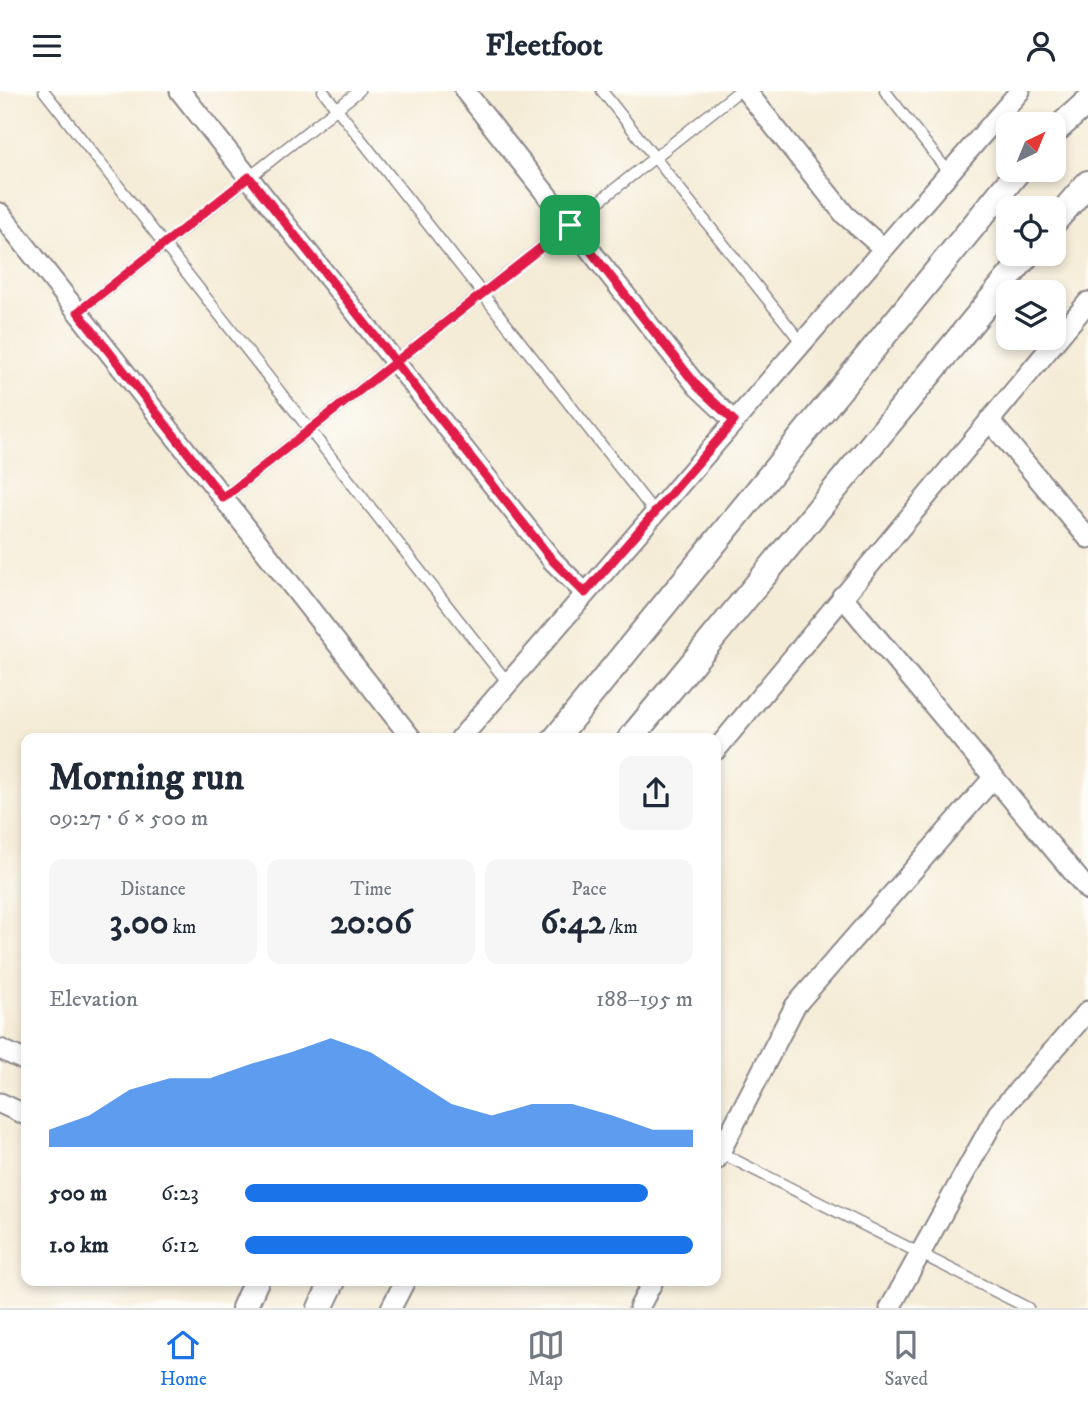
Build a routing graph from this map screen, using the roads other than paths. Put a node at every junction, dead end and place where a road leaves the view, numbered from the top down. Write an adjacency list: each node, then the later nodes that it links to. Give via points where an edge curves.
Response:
1 (44, 91): 22 (lane)
2 (180, 91): 16 (street)
3 (323, 91): 12 (lane)
4 (359, 91): 12 (lane)
5 (464, 91): 21 (street)
6 (602, 91): 14 (lane)
7 (739, 91): 14 (lane)
8 (746, 91): 23 (street, via 845,215)
9 (885, 91): 15 (lane)
10 (1020, 91): 15 (street)
11 (1088, 101): 13 (street)
12 (337, 108): 16 (lane); 25 (lane)
13 (1066, 121)
14 (655, 158): 21 (lane); 28 (lane)
15 (948, 173): 23 (street)
16 (249, 177): 22 (lane); 29 (street)
17 (1009, 182): 41 (street)
18 (1088, 183): 19 (street)
19 (1066, 208)
20 (0, 213): 27 (street)
21 (570, 225): 25 (lane); 31 (street, via 697,386)
22 (164, 244): 27 (lane); 32 (lane)
23 (883, 248): 28 (street)
24 (1018, 266): 42 (street)
25 (482, 293): 29 (lane); 34 (lane)
26 (1088, 302): 30 (street)
27 (78, 312): 33 (street)
28 (802, 343): 31 (street)
29 (395, 362): 32 (lane); 36 (street, via 553,561)
30 (989, 420): 35 (street); 37 (street)
31 (734, 421): 34 (street)
32 (309, 429): 33 (lane); 38 (lane)
33 (223, 498): 39 (street)
34 (655, 513): 36 (street)
35 (1088, 538)
36 (585, 593): 38 (street)
37 (842, 596): 43 (street); 44 (street)
38 (508, 683): 40 (street)
39 (407, 733)
40 (465, 733)
41 (560, 733)
42 (635, 733)
43 (721, 744)
44 (994, 777): 45 (street); 51 (street, via 795,1006)
45 (1088, 890)
46 (1088, 1011): 53 (street, via 998,1113)
47 (0, 1049): 48 (street)
48 (21, 1059)
49 (0, 1103): 50 (street)
50 (21, 1113)
51 (721, 1146)
52 (721, 1156): 53 (lane)
53 (920, 1253): 62 (street); 63 (lane)
54 (254, 1286): 58 (street)
55 (330, 1286): 59 (street)
56 (402, 1286): 60 (street)
57 (650, 1286): 61 (street)
58 (244, 1308)
59 (320, 1308)
60 (391, 1308)
61 (639, 1308)
62 (890, 1308)
63 (1028, 1308)

